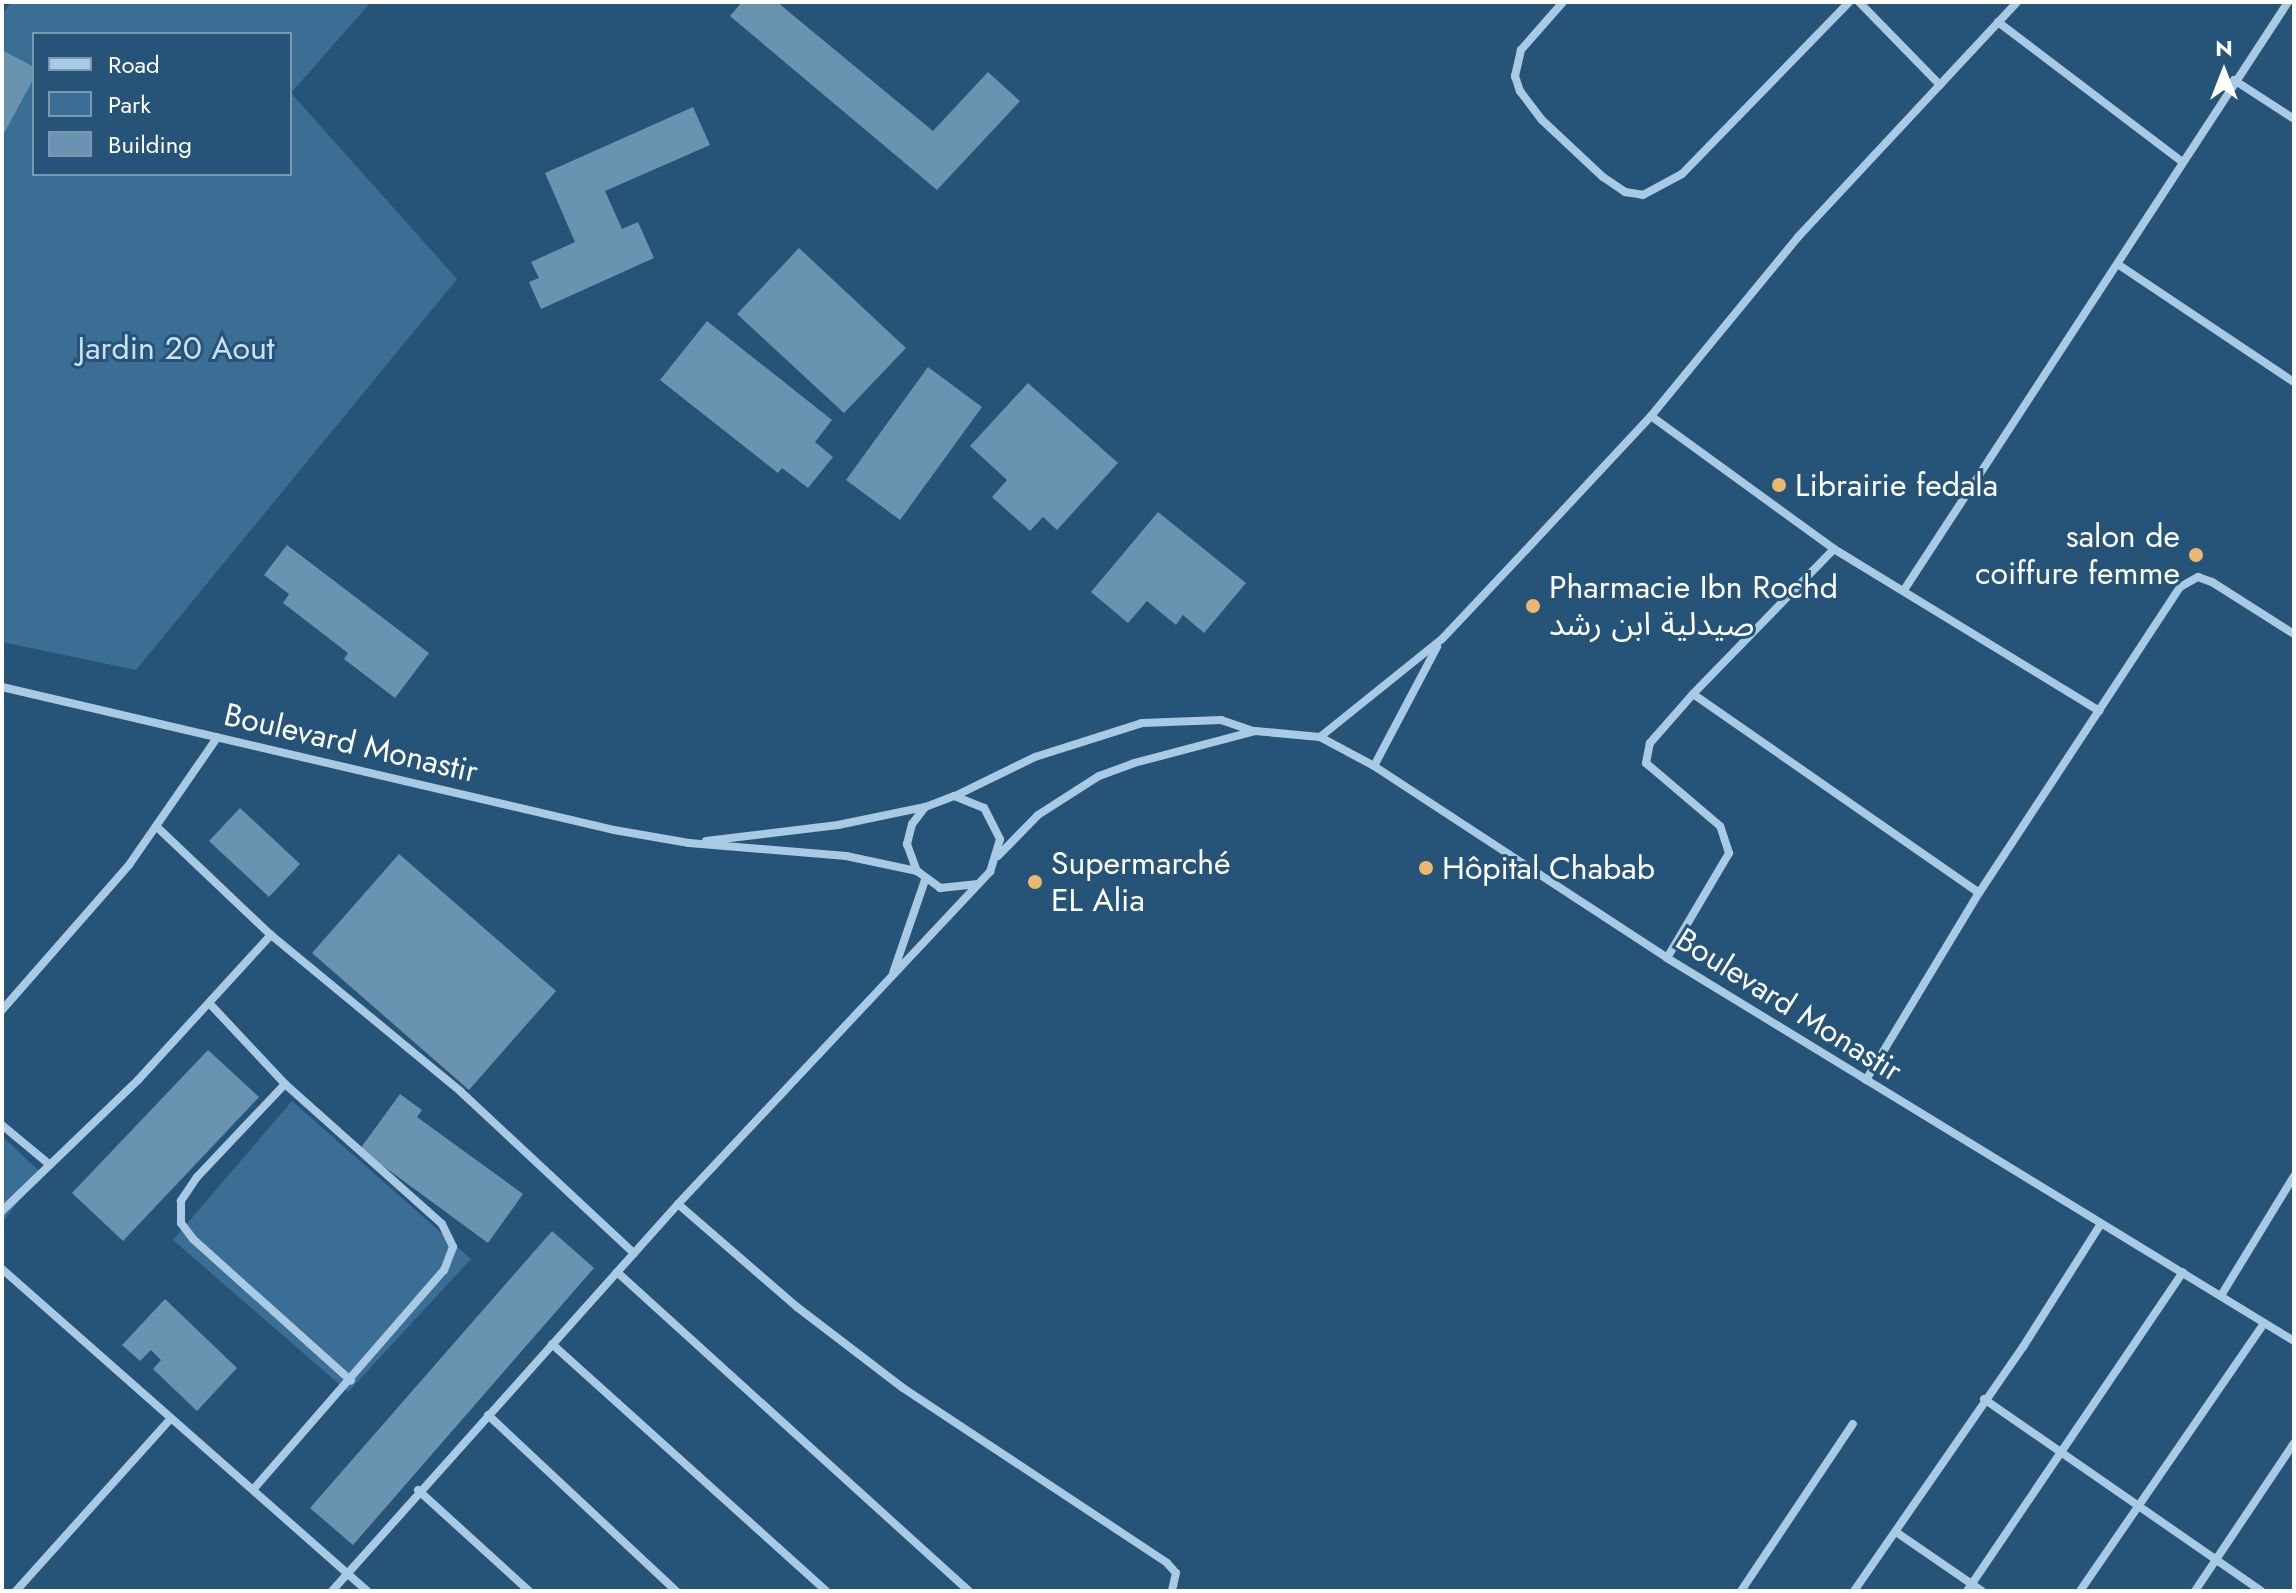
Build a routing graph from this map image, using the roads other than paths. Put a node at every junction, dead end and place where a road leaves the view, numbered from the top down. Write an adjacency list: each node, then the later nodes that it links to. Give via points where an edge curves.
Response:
1 (1563, 2): 2 (street, via 1521,50 1515,76 1520,91 1542,120 1603,177 1625,192 1643,195 1682,174)
2 (1849, 2)
3 (1859, 2): 8 (street)
4 (2017, 2): 6 (street)
5 (2288, 2): 7 (street)
6 (1998, 22): 8 (street); 10 (street)
7 (2234, 80): 9 (street); 10 (street)
8 (1940, 85): 13 (street, via 1798,237)
9 (2294, 119)
10 (2180, 160): 11 (street)
11 (2119, 265): 12 (street); 15 (street)
12 (2294, 382)
13 (1651, 416): 14 (street); 17 (street)
14 (1834, 549): 15 (street); 19 (street)
15 (1904, 590): 20 (street)
16 (2294, 634): 20 (street, via 2212,582 2189,580 2173,596)
17 (1442, 639): 22 (street); 24 (street)
18 (2, 687): 23 (street, Boulevard Monastir)
19 (1693, 694): 33 (street); 35 (street, via 1650,743 1646,763 1720,826 1729,853)
20 (2099, 711): 33 (street)
21 (1255, 731): 22 (street, Boulevard Monastir); 25 (street, Boulevard Monastir, via 1221,720 1142,723 1035,757); 29 (street, Boulevard Monastir, via 1099,776 1038,815)
22 (1320, 737): 24 (street, Boulevard Monastir)
23 (217, 738): 27 (street); 28 (street, Boulevard Monastir)
24 (1374, 766): 35 (street, Boulevard Monastir)
25 (954, 796): 26 (street); 29 (street, via 984,808 995,822)
26 (925, 807): 28 (street, Boulevard Monastir, via 838,825); 30 (street, via 912,824 907,844)
27 (157, 827): 34 (street); 38 (street)
28 (689, 843): 30 (street, Boulevard Monastir, via 846,856)
29 (998, 856): 32 (street)
30 (917, 871): 31 (street)
31 (925, 880): 32 (street, via 950,889); 36 (street)
32 (976, 884): 36 (street)
33 (1979, 893): 39 (street)
34 (271, 935): 37 (street); 47 (street, via 460,1091)
35 (1667, 958): 39 (street, Boulevard Monastir)
36 (892, 977): 44 (street)
37 (210, 1004): 40 (street); 42 (street)
38 (2, 1010)
39 (1866, 1080): 46 (street, Boulevard Monastir)
40 (285, 1084): 55 (street, via 442,1224 451,1239 452,1255 444,1270); 55 (street, via 197,1177 181,1201 181,1223)
41 (2, 1125): 42 (street)
42 (50, 1165): 45 (street)
43 (2294, 1176): 51 (street)
44 (678, 1204): 47 (street); 76 (street, via 797,1307 903,1388 1167,1563 1176,1573)
45 (2, 1211)
46 (2100, 1225): 49 (street, Boulevard Monastir); 56 (street, via 2057,1298)
47 (634, 1253): 48 (street)
48 (617, 1272): 54 (street); 75 (street)
49 (2183, 1272): 51 (street, Boulevard Monastir); 61 (street)
50 (4, 1275): 58 (street)
51 (2222, 1294): 52 (street, Boulevard Monastir)
52 (2264, 1323): 53 (street, Boulevard Monastir); 64 (street)
53 (2294, 1341)
54 (552, 1344): 57 (street); 74 (street)
55 (351, 1381): 62 (street)
56 (1984, 1399): 61 (street); 65 (street)
57 (488, 1415): 63 (street); 73 (street)
58 (171, 1418): 62 (street); 69 (street)
59 (1853, 1424): 77 (street)
60 (2294, 1443): 66 (street)
61 (2062, 1454): 64 (street); 68 (street)
62 (253, 1490): 67 (street)
63 (418, 1490): 67 (street); 72 (street)
64 (2139, 1508): 66 (street); 80 (street)
65 (1896, 1532): 68 (street); 78 (street)
66 (2216, 1561): 81 (street); 82 (street)
67 (348, 1573): 70 (street); 71 (street)
68 (1969, 1588): 79 (street)
69 (16, 1591)
70 (332, 1591)
71 (367, 1591)
72 (529, 1591)
73 (676, 1591)
74 (826, 1591)
75 (969, 1591)
76 (1172, 1591)
77 (1741, 1591)
78 (1854, 1591)
79 (1982, 1591)
80 (2080, 1591)
81 (2195, 1591)
82 (2261, 1591)

